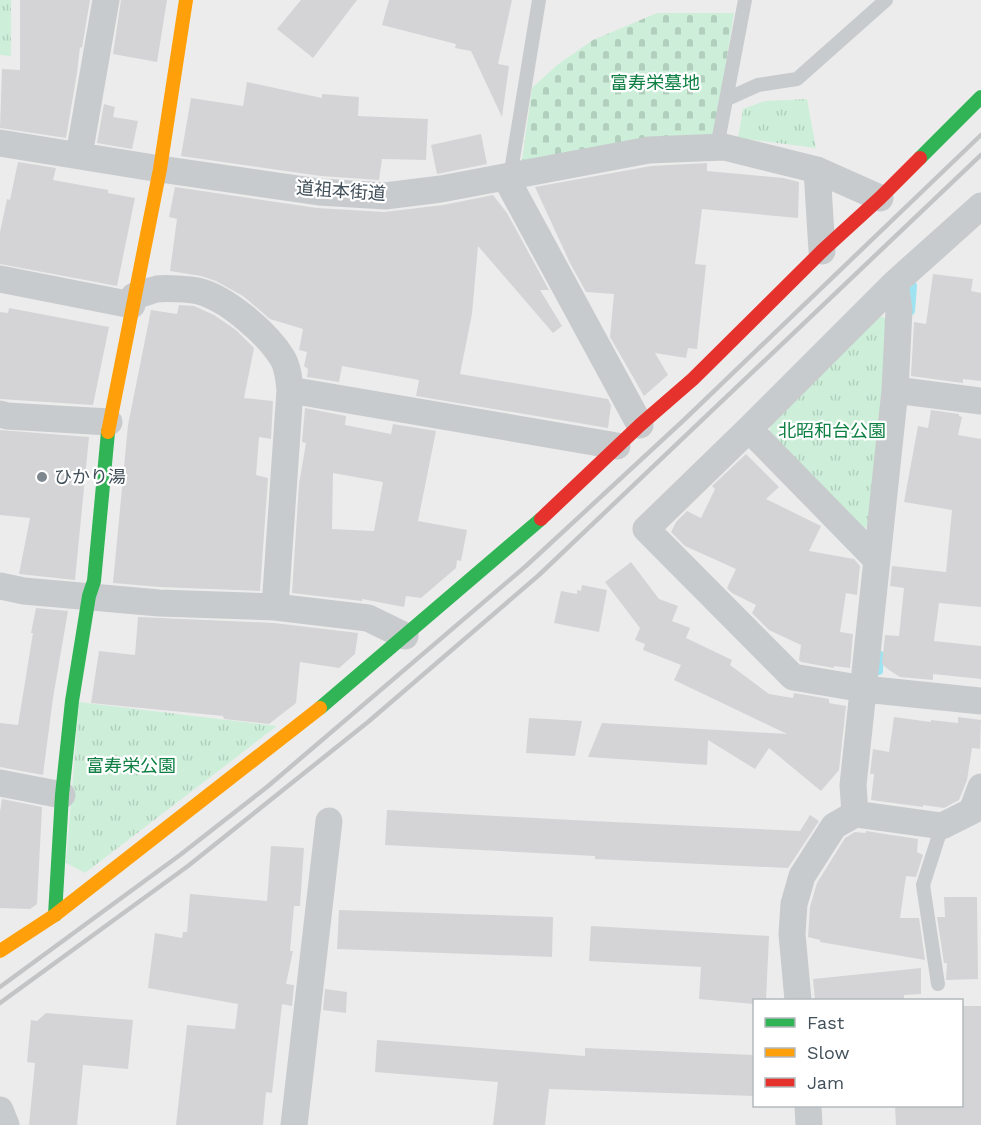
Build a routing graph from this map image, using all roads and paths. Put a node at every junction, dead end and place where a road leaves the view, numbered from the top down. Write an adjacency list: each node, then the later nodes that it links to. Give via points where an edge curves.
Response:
1 (106, 0): 10 (street)
2 (186, 0): 11 (street)
3 (539, 0): 13 (lane)
4 (745, 0): 7 (lane)
5 (886, 0): 7 (lane, via 797,79 758,85)
6 (981, 97): 14 (street)
7 (727, 99): 9 (lane)
8 (0, 143): 10 (street, 道祖本街道)
9 (717, 147): 12 (street, 道祖本街道); 13 (street, 道祖本街道, via 649,150)
10 (79, 155): 11 (street, 道祖本街道)
11 (160, 169): 13 (street, 道祖本街道, via 319,192 385,196); 19 (street)
12 (817, 170): 14 (street, 道祖本街道); 16 (street)
13 (508, 177): 25 (street)
14 (880, 198): 16 (street)
15 (981, 206): 18 (street)
16 (822, 250): 25 (street, via 693,379)
17 (0, 279): 19 (street)
18 (895, 283): 21 (street, via 899,310); 26 (street)
19 (133, 300): 20 (street, via 158,289 197,290 225,302 267,339 283,360); 24 (street)
20 (290, 390): 27 (street); 31 (street)
21 (895, 390): 22 (street); 28 (street)
22 (981, 401)
23 (0, 414): 24 (street)
24 (109, 422): 30 (street, via 94,581)
25 (640, 425): 27 (street)
26 (749, 429): 28 (street); 33 (street, via 645,529 793,677)
27 (617, 446): 32 (street, via 537,523)
28 (876, 559): 33 (street)
29 (0, 586): 30 (street)
30 (89, 596): 31 (street); 37 (street)
31 (275, 607): 32 (street, via 368,618)
32 (405, 636): 41 (street, via 329,701)
33 (864, 689): 34 (street); 38 (street, via 853,785)
34 (981, 701)
35 (0, 783): 37 (street)
36 (981, 787): 40 (street, via 972,811)
37 (62, 795): 41 (street)
38 (855, 814): 40 (street); 44 (street, via 834,826 802,876 794,904 792,934)
39 (329, 821): 48 (street)
40 (942, 826): 43 (lane, via 922,885)
41 (55, 915): 42 (street)
42 (0, 951)
43 (938, 984)
44 (798, 999)
45 (808, 1107): 49 (street)
46 (0, 1110): 47 (street)
47 (6, 1125)
48 (294, 1125)
49 (809, 1125)

